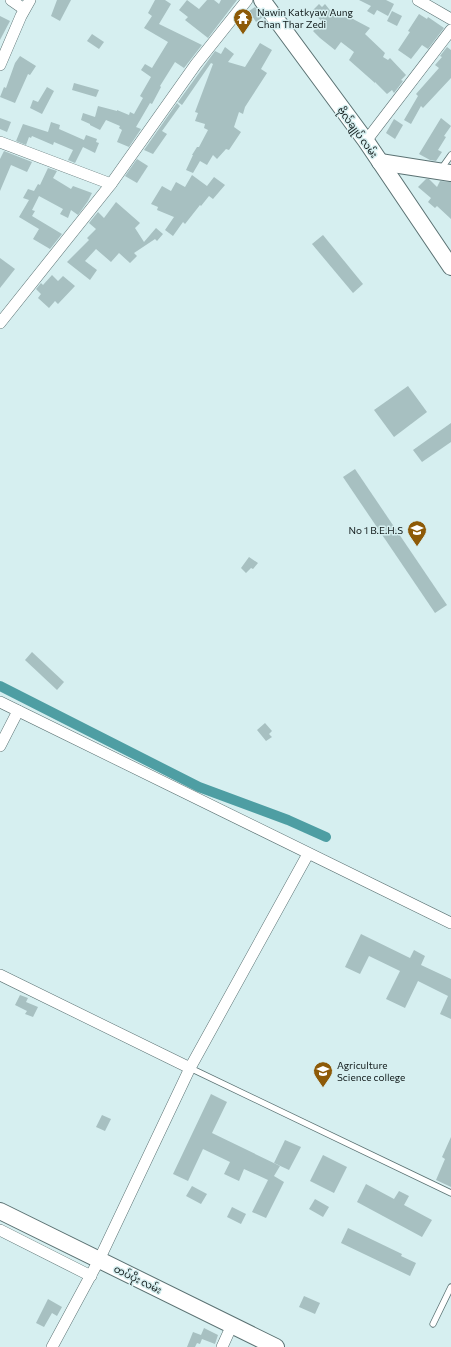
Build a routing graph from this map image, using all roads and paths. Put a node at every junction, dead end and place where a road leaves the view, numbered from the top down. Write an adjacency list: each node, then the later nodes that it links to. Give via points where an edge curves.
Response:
1 (11, 0): 5 (street)
2 (247, 0): 14 (street, via 196,64)
3 (262, 0): 9 (street, ဗိုလ်ချုပ် လမ်း)
4 (418, 0): 6 (street)
5 (27, 4): 8 (street)
6 (451, 19)
7 (451, 30): 9 (street)
8 (0, 65)
9 (366, 141): 12 (street, ဗိုလ်ချုပ် လမ်း)
10 (0, 142): 14 (street)
11 (451, 154): 13 (lane)
12 (380, 162): 13 (street); 15 (street, ဗိုလ်ချုပ် လမ်း)
13 (445, 172)
14 (111, 184): 16 (street)
15 (451, 267)
16 (0, 323)
17 (0, 702): 18 (street)
18 (18, 711): 19 (street); 20 (street)
19 (0, 746)
20 (308, 854): 21 (street); 23 (street)
21 (451, 923)
22 (0, 975): 23 (street)
23 (190, 1068): 24 (lane); 27 (street)
24 (451, 1192)
25 (0, 1211): 27 (street, တပ်ပိုး လမ်း)
26 (0, 1230): 28 (street)
27 (99, 1260): 28 (street); 31 (street, တပ်ပိုး လမ်း)
28 (91, 1276): 32 (street)
29 (451, 1288): 30 (lane)
30 (433, 1324)
31 (232, 1325): 33 (street); 34 (street, တပ်ပိုး လမ်း)
32 (52, 1347)
33 (222, 1347)
34 (276, 1347)

